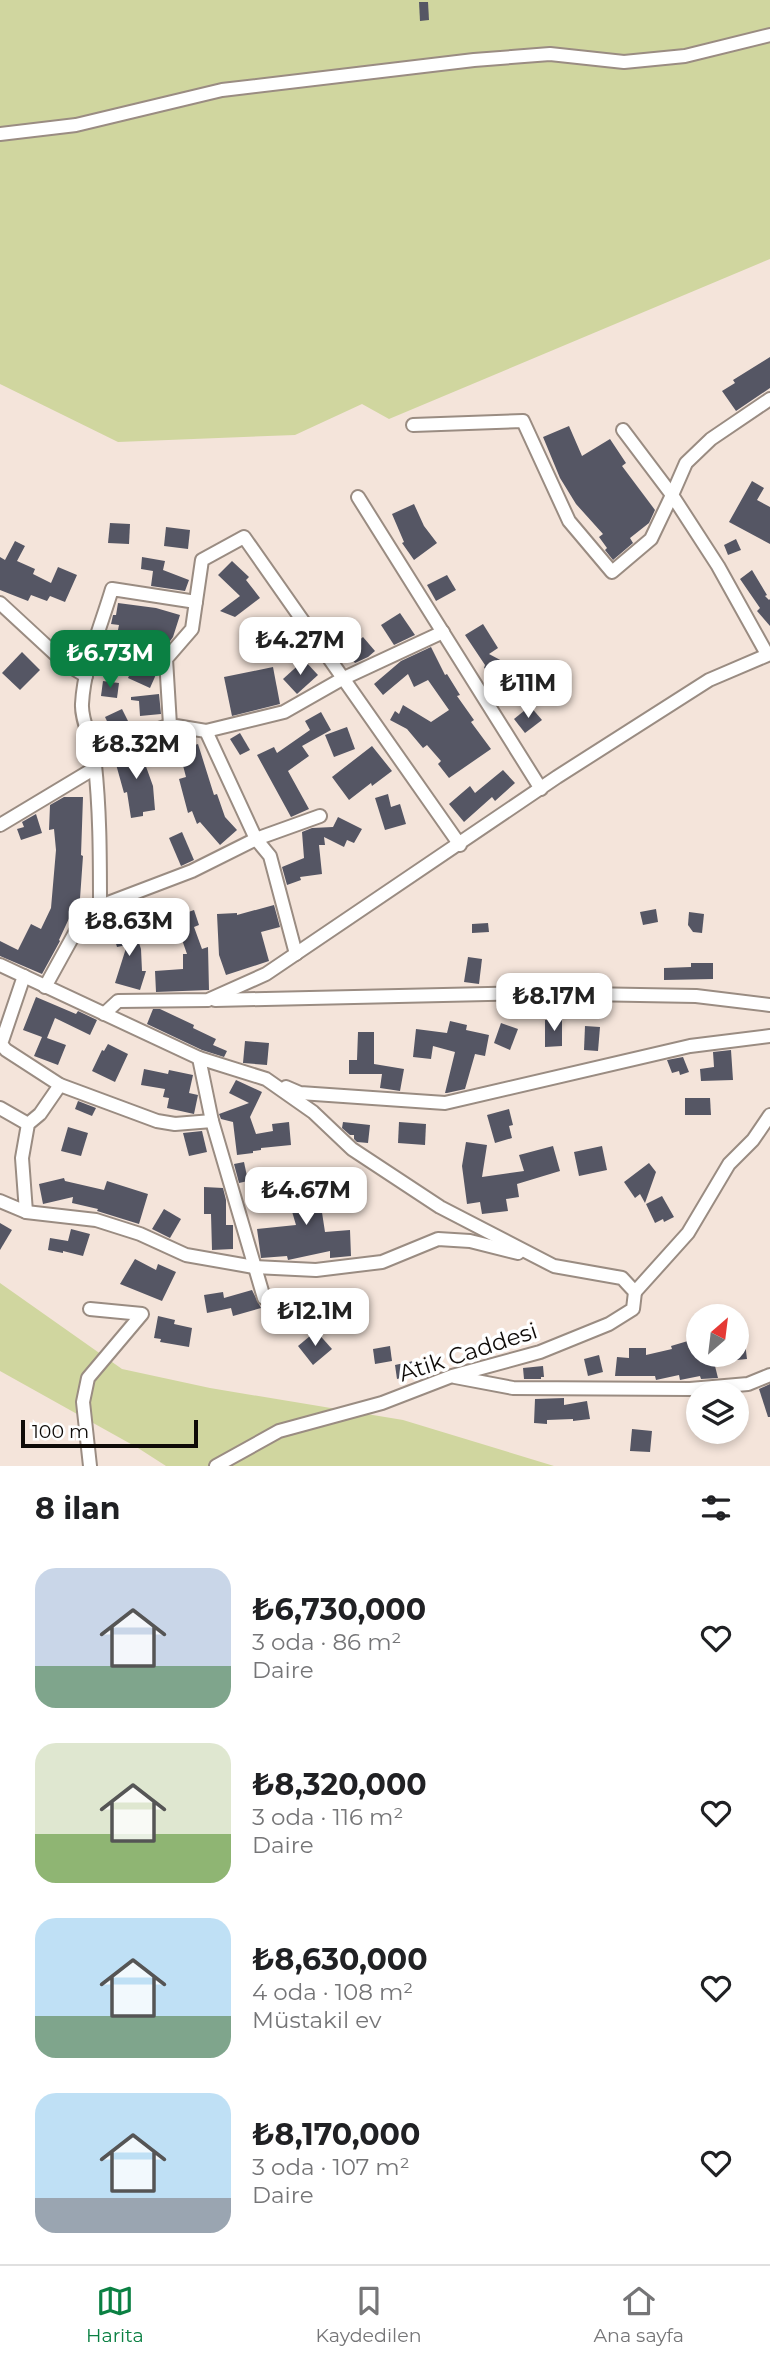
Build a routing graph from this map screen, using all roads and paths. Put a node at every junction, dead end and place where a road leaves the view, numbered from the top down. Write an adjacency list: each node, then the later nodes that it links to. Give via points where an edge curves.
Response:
1 (770, 35): 2 (street, via 673,57 624,62 550,54 222,90 76,125)
2 (0, 134)
3 (770, 399): 6 (street, via 711,439 685,463)
4 (413, 425): 6 (street, via 523,421 569,522 612,572 651,539)
5 (623, 430): 6 (street)
6 (671, 495): 11 (street)
7 (358, 497): 10 (street)
8 (196, 602): 12 (street, via 112,589); 13 (street, via 202,560 244,537); 14 (street, via 192,629 166,659)
9 (0, 603): 12 (street, via 66,664)
10 (443, 632): 13 (street); 18 (street)
11 (769, 654): 18 (street, via 709,680)
12 (86, 676): 16 (street, via 81,707)
13 (342, 679): 15 (street, via 284,712); 22 (street)
14 (170, 725): 15 (street); 16 (street)
15 (206, 731): 21 (street)
16 (94, 752): 17 (street)
17 (95, 768): 20 (street); 23 (street)
18 (541, 789): 22 (street)
19 (320, 816): 21 (street)
20 (0, 824)
21 (256, 839): 23 (street, via 192,871); 24 (street, via 270,856)
22 (460, 845): 24 (street)
23 (100, 906): 27 (street, via 77,929)
24 (296, 954): 28 (street, via 266,974)
25 (0, 965): 26 (street)
26 (23, 976): 27 (street); 34 (street, via 1,1044)
27 (46, 987): 30 (street)
28 (208, 1000): 29 (street, via 528,993 696,996); 30 (street, via 118,1001)
29 (770, 1006)
30 (104, 1014): 32 (street)
31 (770, 1036): 33 (street, via 690,1046 445,1103 300,1093)
32 (199, 1058): 33 (street); 37 (street)
33 (266, 1079): 41 (street, via 313,1112 352,1149 440,1207)
34 (60, 1085): 37 (street, via 157,1121); 38 (street)
35 (0, 1108): 38 (street)
36 (770, 1115): 43 (street, via 729,1164 688,1233)
37 (212, 1121): 42 (street)
38 (28, 1124): 40 (street, via 22,1158)
39 (0, 1201): 40 (street)
40 (26, 1212): 42 (street, via 96,1220 186,1255)
41 (540, 1258): 42 (street, via 470,1241 438,1239 382,1262 316,1270); 43 (street, via 554,1266 622,1278)
42 (254, 1268): 44 (street)
43 (635, 1292): 47 (street, Atik Caddesi, via 633,1309 609,1324 540,1352)
44 (264, 1298)
45 (90, 1309): 48 (street, via 142,1314 88,1378 83,1402)
46 (770, 1375): 47 (street, via 748,1384 690,1389 513,1388)
47 (453, 1376): 49 (street, Atik Caddesi, via 382,1403 279,1431)
48 (90, 1466)
49 (216, 1466)

